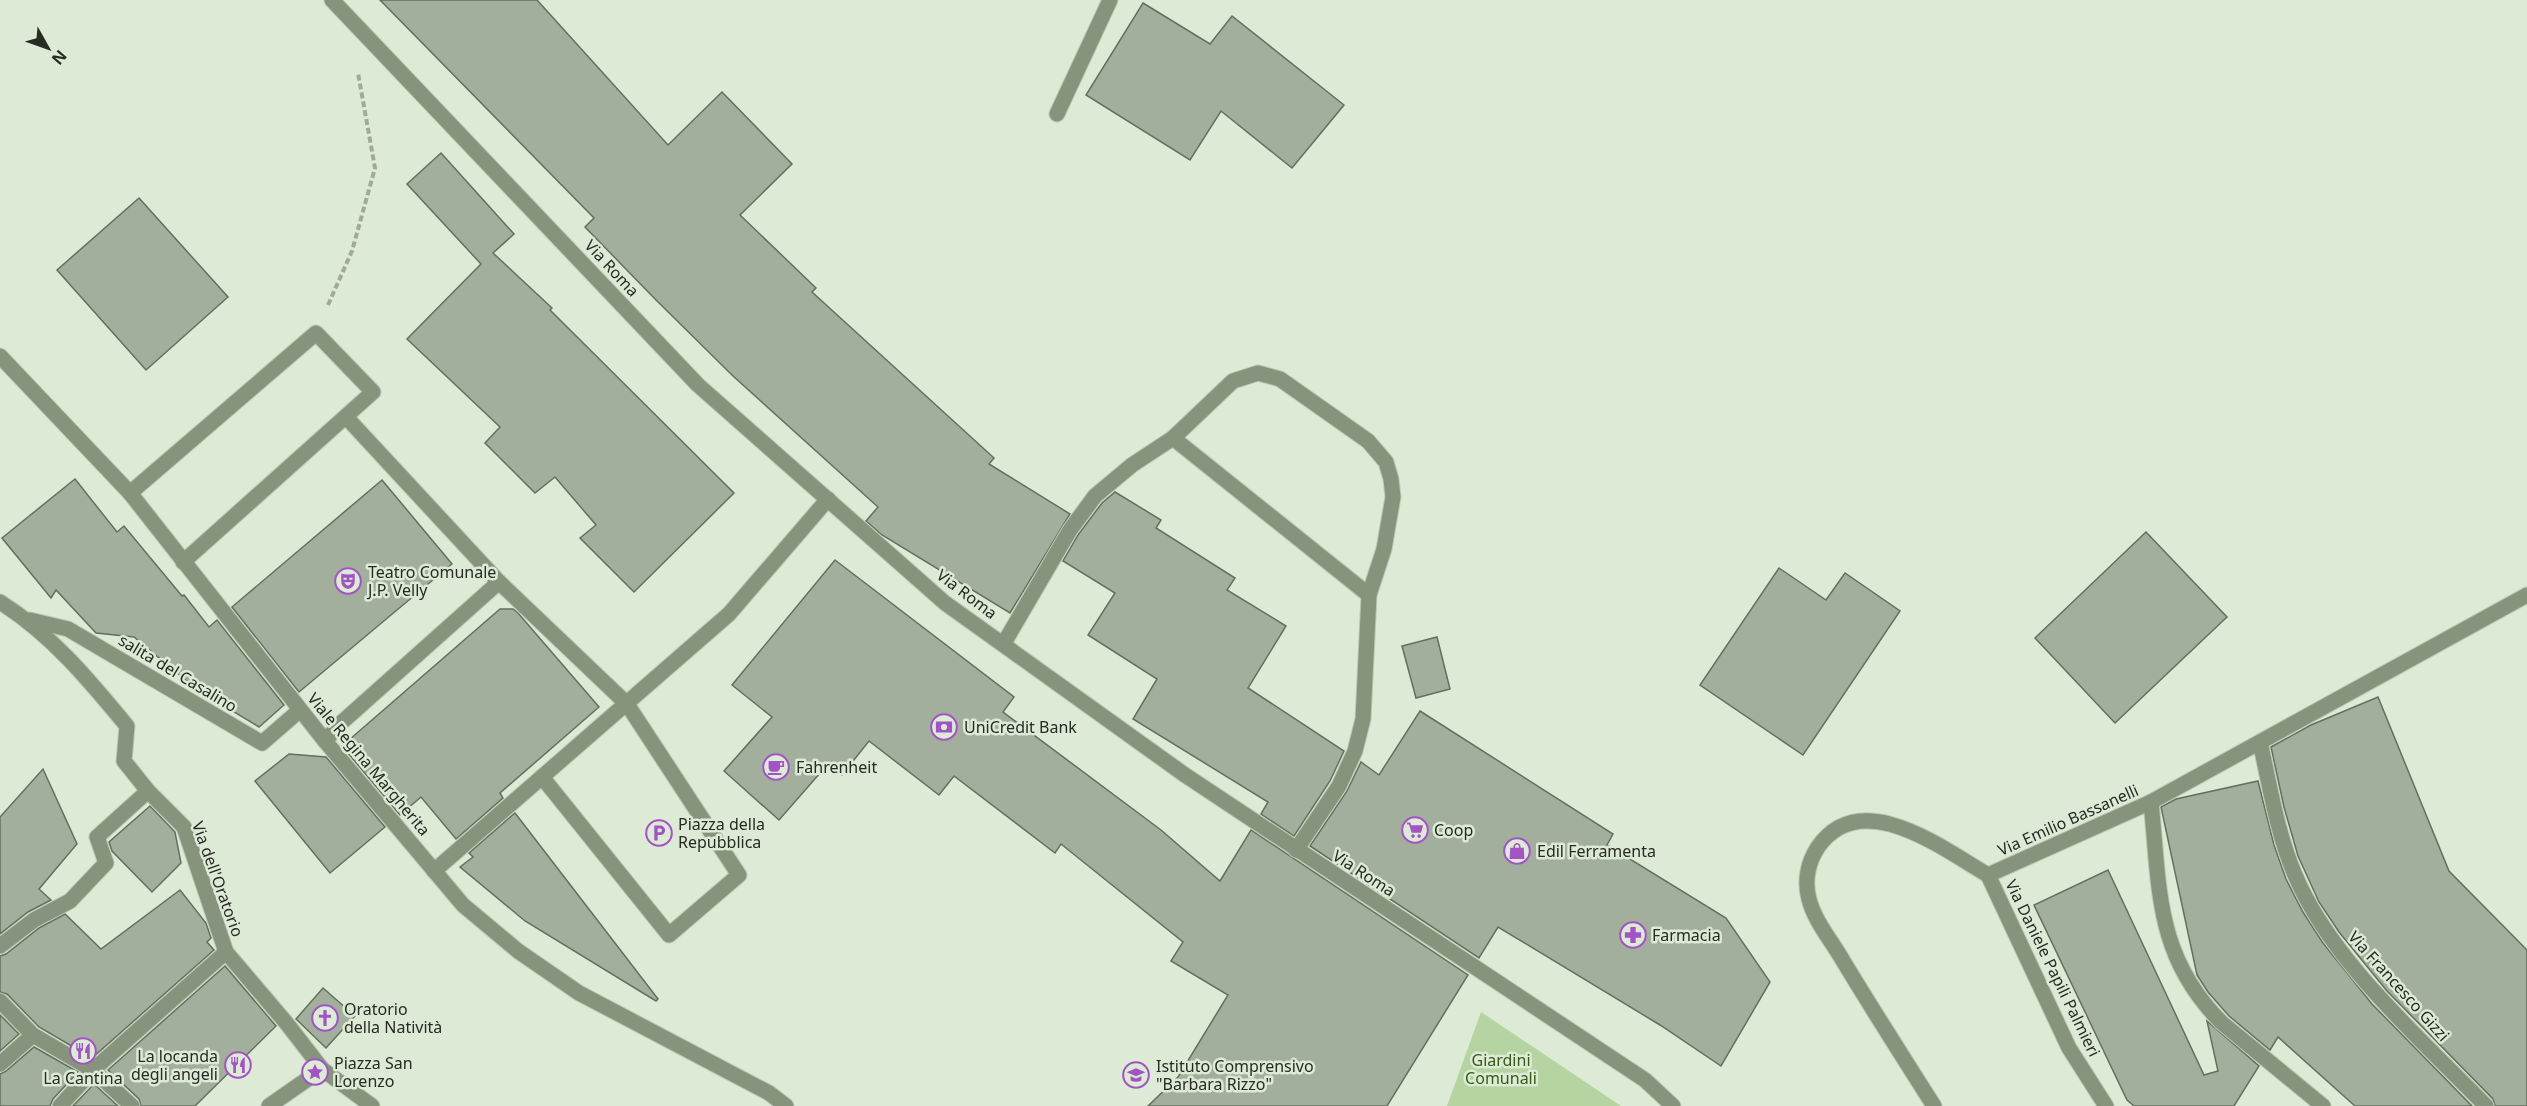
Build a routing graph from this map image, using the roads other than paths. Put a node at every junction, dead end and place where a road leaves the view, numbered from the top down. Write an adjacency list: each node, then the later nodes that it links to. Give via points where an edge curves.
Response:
1 (332, 0): 8 (street, Via Roma, via 698,386)
2 (1110, 0): 3 (street)
3 (1057, 114)
4 (0, 356): 7 (street, Viale Regina Margherita)
5 (347, 418): 7 (street, via 373,392 316,333); 9 (street); 10 (street)
6 (1173, 438): 12 (street); 12 (street, via 1222,389 1257,373 1280,379 1368,441 1386,462 1393,497 1384,549); 15 (street, via 1107,484 1082,512)
7 (130, 493): 9 (street, Viale Regina Margherita)
8 (828, 500): 15 (street, Via Roma, via 945,603); 16 (street, via 729,614)
9 (183, 562): 17 (street, Viale Regina Margherita)
10 (499, 582): 16 (street); 18 (street)
11 (2527, 595): 19 (street, Via Emilio Bassanelli)
12 (1369, 596): 23 (street, via 1365,705 1360,735 1339,786)
13 (0, 602): 14 (street)
14 (27, 619): 17 (street, salita del Casalino, via 68,629 262,743); 21 (street, Via dell'Oratorio, via 75,664 127,726 124,761)
15 (1004, 643): 23 (street, Via Roma, via 1185,776)
16 (627, 704): 20 (street); 20 (street, via 739,875 669,934)
17 (300, 710): 18 (street, Viale Regina Margherita)
18 (325, 741): 24 (street, Viale Regina Margherita)
19 (2260, 742): 22 (street, Via Emilio Bassanelli); 42 (street, Via Francesco Gizzi, via 2287,856 2322,925 2388,1005)
20 (542, 777): 24 (street)
21 (148, 791): 26 (street, via 97,837 106,863 70,901 34,920); 27 (street, Via dell'Oratorio, via 184,827)
22 (2151, 802): 25 (street, Via Emilio Bassanelli); 41 (street, via 2165,926 2184,977 2222,1023)
23 (1296, 850): 38 (street, Via Roma, via 1645,1080)
24 (434, 871): 37 (street, Viale Regina Margherita, via 463,905 518,951 579,993 769,1093)
25 (1988, 875): 39 (street, Via Emilio Bassanelli, via 1915,832 1877,820 1845,825 1833,832 1822,841 1808,870 1809,900 1815,914); 40 (street, Via Daniele Papili Palmieri, via 2065,1040)
26 (0, 946)
27 (226, 952): 31 (street); 32 (street, Via dell'Oratorio)
28 (0, 1001): 29 (street)
29 (33, 1035): 30 (street); 31 (street)
30 (0, 1064)
31 (93, 1070): 33 (street); 34 (street)
32 (322, 1070): 35 (street); 36 (street, Via dell'Oratorio)
33 (60, 1106)
34 (132, 1106)
35 (269, 1106)
36 (372, 1106)
37 (786, 1106)
38 (1673, 1106)
39 (1934, 1106)
40 (2106, 1106)
41 (2323, 1106)
42 (2486, 1106)

